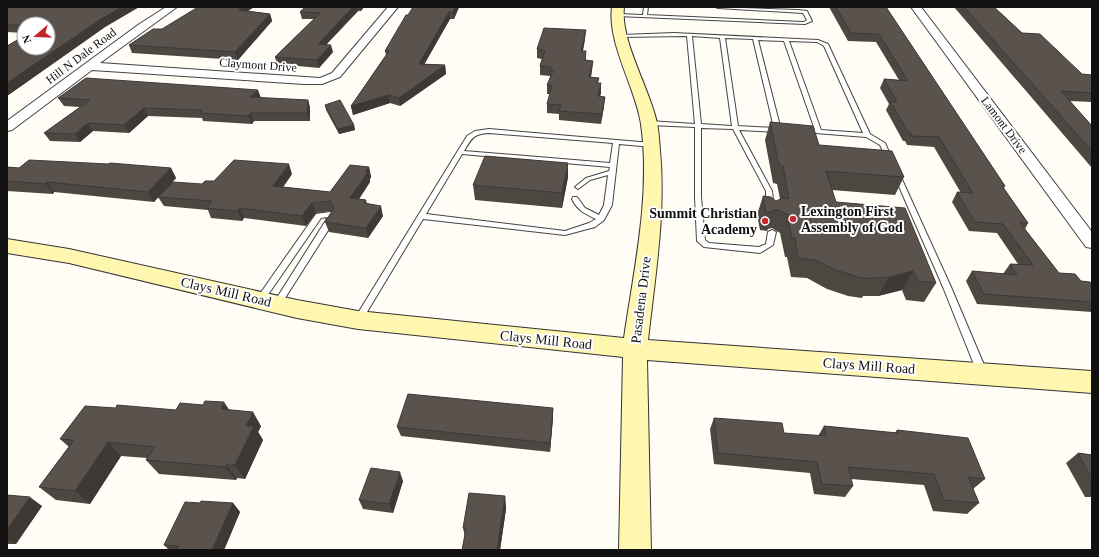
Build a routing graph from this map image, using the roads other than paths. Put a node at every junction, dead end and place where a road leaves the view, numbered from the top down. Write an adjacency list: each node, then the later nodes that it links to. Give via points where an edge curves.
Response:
1 (172, 7): 15 (street, Hill N Dale Road)
2 (393, 7): 15 (street, Claymont Drive, via 339,72 322,81)
3 (646, 7): 8 (lane)
4 (718, 7): 5 (lane)
5 (727, 7): 9 (lane); 9 (lane, via 798,10 805,12 810,22)
6 (916, 7): 34 (street, Lamont Drive)
7 (618, 11): 8 (lane); 11 (main road, Pasadena Drive)
8 (645, 16): 9 (lane)
9 (730, 20)
10 (689, 34): 11 (lane); 12 (lane); 16 (lane)
11 (621, 36): 23 (main road, Pasadena Drive, via 644,103)
12 (722, 36): 13 (lane); 18 (lane)
13 (755, 38): 14 (lane); 19 (lane)
14 (786, 40): 22 (lane); 24 (lane, via 818,41 826,45)
15 (89, 66): 17 (street, Hill N Dale Road)
16 (698, 126): 18 (lane); 23 (lane); 33 (lane, via 701,241 707,245 760,250 769,245)
17 (7, 128)
18 (735, 128): 19 (lane); 31 (lane, via 769,191)
19 (778, 130): 20 (lane)
20 (785, 130)
21 (799, 131): 22 (lane)
22 (819, 132): 24 (lane)
23 (650, 134): 25 (lane); 38 (main road, Pasadena Drive, via 653,201)
24 (867, 135): 39 (lane, via 883,144)
25 (616, 142): 26 (lane, via 489,131 478,132 468,137); 27 (lane)
26 (460, 152): 27 (lane); 30 (lane)
27 (612, 169): 28 (lane, via 588,179); 32 (lane, via 608,205)
28 (578, 187)
29 (575, 199): 32 (lane, via 578,206 588,214)
30 (420, 216): 32 (lane, via 565,233 592,226); 37 (lane)
31 (771, 216)
32 (601, 218)
33 (772, 232)
34 (1092, 243)
35 (7, 246): 36 (main road, Clays Mill Road, via 69,256)
36 (269, 302): 36 (lane, via 320,216 330,214 330,221); 37 (main road, Clays Mill Road)
37 (358, 320): 38 (main road, Clays Mill Road)
38 (635, 349): 39 (main road, Clays Mill Road); 41 (main road, Pasadena Drive)
39 (983, 374): 40 (main road, Clays Mill Road)
40 (1092, 382)
41 (636, 550)

